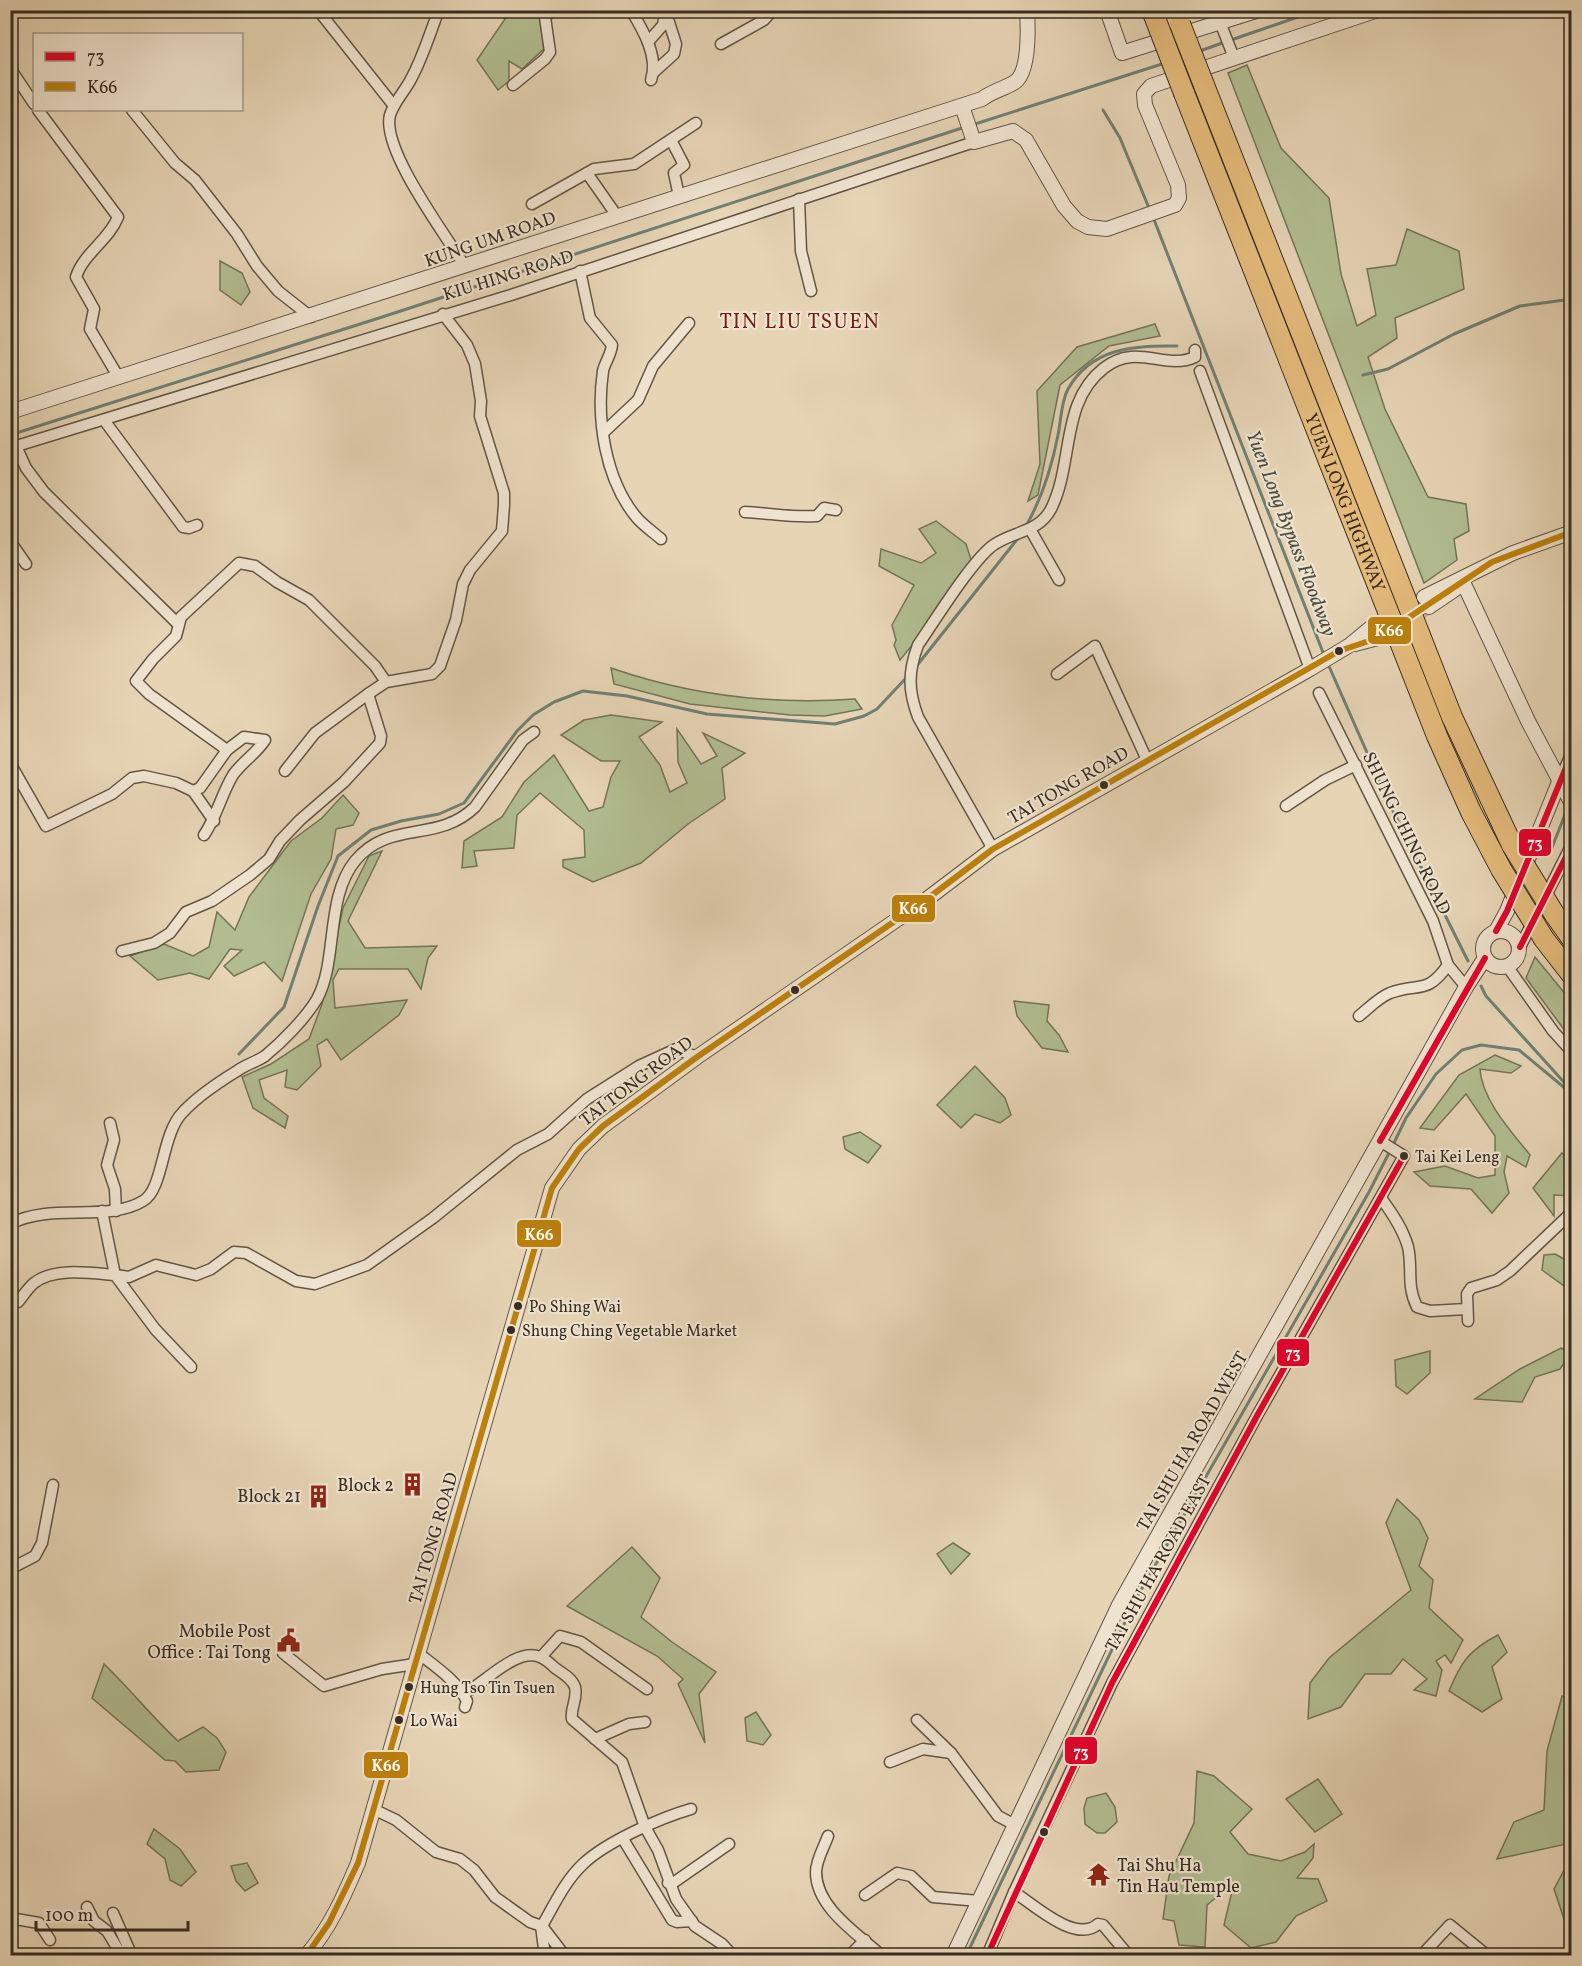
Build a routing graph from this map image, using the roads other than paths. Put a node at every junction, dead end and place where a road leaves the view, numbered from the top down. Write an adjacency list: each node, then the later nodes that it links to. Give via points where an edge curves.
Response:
1 (318, 10): 20 (street)
2 (444, 10): 20 (street, via 437,15 412,78)
3 (553, 10): 18 (street, via 545,17 550,52)
4 (631, 10): 14 (street)
5 (773, 10): 15 (street, via 764,20)
6 (1027, 10): 21 (street, KUNG UM ROAD, via 1029,34 1020,78)
7 (1107, 10): 13 (street, via 1122,53)
8 (1152, 10): 87 (highway, YUEN LONG HIGHWAY, bridge, via 1437,736 1501,869 1544,939)
9 (1259, 10): 13 (street)
10 (1378, 10): 16 (street)
11 (665, 13): 14 (street, via 659,32); 14 (street, via 675,44 674,54 652,76)
12 (1178, 17): 81 (highway, YUEN LONG HIGHWAY, bridge, via 1452,717 1512,845)
13 (1220, 22): 16 (street)
14 (648, 42)
15 (721, 44)
16 (1234, 58): 28 (street, KIU HING ROAD, via 1151,86 1144,93 1145,105 1178,185 1179,198 1175,205 1107,229 1077,221 1064,206 1026,140 1013,131)
17 (10, 68): 19 (street)
18 (513, 85)
19 (33, 102)
20 (394, 106): 34 (street, via 389,124 392,144)
21 (962, 106): 28 (street); 30 (street, KUNG UM ROAD)
22 (39, 111): 25 (street)
23 (133, 111): 38 (street, via 175,163 195,180 278,291)
24 (696, 123): 27 (street)
25 (51, 128): 26 (street); 42 (street, via 118,217 76,277 94,309 90,329)
26 (41, 133)
27 (671, 140): 29 (street, via 634,164 601,166); 30 (street, via 684,165 674,173)
28 (974, 142): 31 (street, KIU HING ROAD)
29 (586, 173): 32 (street); 33 (street)
30 (679, 196): 33 (street, KUNG UM ROAD)
31 (799, 199): 35 (street, KIU HING ROAD); 36 (street, via 801,251)
32 (532, 204)
33 (617, 216): 34 (street, KUNG UM ROAD)
34 (464, 266): 38 (street, KUNG UM ROAD)
35 (580, 271): 37 (street, KIU HING ROAD); 45 (street, via 590,318 612,345 603,377)
36 (811, 291)
37 (442, 314): 44 (street, KIU HING ROAD); 62 (street, via 475,364 480,416 504,493 502,531 470,570 440,666 432,674)
38 (311, 317): 42 (street, KUNG UM ROAD)
39 (689, 323): 45 (street, via 653,366 638,400)
40 (1195, 350): 50 (street, via 1195,357 1185,362 1142,355 1122,358 1090,380 1078,396 1051,508)
41 (1200, 372): 60 (street)
42 (119, 378): 43 (street, KUNG UM ROAD)
43 (10, 412)
44 (104, 420): 46 (street, KIU HING ROAD); 49 (street, via 183,527)
45 (604, 432): 52 (street, via 606,454 620,494 637,518)
46 (14, 447): 58 (street, via 44,492)
47 (836, 510): 48 (street, via 824,508 818,516 800,517)
48 (745, 512)
49 (197, 525)
50 (1034, 527): 55 (street); 79 (street, via 990,547 918,645 910,664 909,695 918,717)
51 (1572, 532): 56 (street, via 1513,553)
52 (662, 539)
53 (10, 541): 54 (street)
54 (26, 564)
55 (1059, 580)
56 (1462, 580): 57 (street, via 1452,581); 72 (street)
57 (1427, 602)
58 (178, 624): 62 (street, via 239,564 247,562 309,600); 66 (street, via 176,636 136,681)
59 (1376, 632): 60 (street, TAI TONG ROAD)
60 (1310, 669): 68 (street, TAI TONG ROAD)
61 (1057, 674): 68 (street, via 1095,646)
62 (386, 682): 64 (street)
63 (1319, 693): 69 (street, SHUNG CHING ROAD)
64 (368, 694): 71 (street, via 315,733); 83 (street, via 380,743 344,782 300,820 269,859 250,875 212,901 186,912 170,933 154,943)
65 (534, 732): 96 (street, via 466,817 449,826 392,836 371,844 357,858 341,885 317,999 263,1057 237,1070 183,1112 171,1127 147,1198)
66 (227, 750): 73 (street, via 200,788); 76 (street, via 244,737 265,740 234,773)
67 (1572, 752): 72 (street, TAI SHU HA ROAD WEST)
68 (1147, 760): 79 (street, TAI TONG ROAD)
69 (1356, 765): 75 (street); 85 (street, SHUNG CHING ROAD, via 1433,921)
70 (12, 766): 73 (street, via 46,826 112,794 132,778 154,778)
71 (285, 771)
72 (1562, 786): 74 (street); 80 (street, TAI SHU HA ROAD WEST)
73 (193, 791): 76 (street)
74 (1572, 804)
75 (1286, 806)
76 (214, 821): 77 (street)
77 (204, 834)
78 (1572, 844): 82 (street)
79 (993, 849): 91 (street, TAI TONG ROAD, via 910,911)
80 (1496, 931): 82 (street, via 1509,932); 84 (street, TAI SHU HA ROAD WEST, via 1485,940)
81 (1572, 939)
82 (1520, 947): 86 (street, via 1514,962)
83 (122, 951)
84 (1485, 958): 86 (street, via 1499,967); 88 (street, TAI SHU HA ROAD WEST)
85 (1448, 965): 88 (street, SHUNG CHING ROAD); 89 (street, via 1430,985 1392,992)
86 (1507, 966): 90 (street)
87 (1572, 975)
88 (1466, 987): 93 (street, TAI SHU HA ROAD WEST)
89 (1359, 1016)
90 (1572, 1053)
91 (697, 1057): 99 (street, via 676,1049 630,1071 587,1099 548,1134 517,1150 367,1265 315,1284 296,1281 246,1253 234,1252 196,1275 156,1265 129,1277); 108 (street, TAI TONG ROAD, via 603,1125 579,1149 552,1188)
92 (110, 1123): 96 (street, via 114,1140 107,1165 115,1189)
93 (1380, 1141): 94 (street, TAI SHU HA ROAD EAST, via 1404,1156); 119 (street, TAI SHU HA ROAD WEST, via 1119,1605)
94 (1381, 1198): 101 (street, via 1395,1215 1408,1248 1410,1292 1418,1307 1430,1311); 125 (street, TAI SHU HA ROAD EAST, via 1145,1620)
95 (102, 1211): 96 (street); 98 (street, via 43,1213); 99 (street)
96 (116, 1211)
97 (1572, 1212): 101 (street, via 1510,1271 1497,1280 1471,1288)
98 (10, 1224)
99 (115, 1275): 100 (street, via 52,1275 34,1283); 103 (street, via 155,1329)
100 (18, 1302)
101 (1467, 1309): 102 (street)
102 (1468, 1321)
103 (191, 1367)
104 (53, 1485): 105 (street, via 42,1543 34,1556)
105 (10, 1569)
106 (283, 1653): 108 (street, via 324,1686)
107 (540, 1657): 109 (street, via 560,1636 571,1638); 110 (street, via 527,1654 515,1658); 114 (street, via 574,1684 577,1697 572,1719)
108 (416, 1659): 110 (street, via 447,1676); 117 (street, TAI TONG ROAD)
109 (647, 1689)
110 (463, 1694): 111 (street)
111 (465, 1707)
112 (917, 1720): 115 (street)
113 (645, 1722): 114 (street, via 629,1724)
114 (595, 1739): 120 (street, via 622,1762)
115 (951, 1754): 116 (street, via 923,1749); 119 (street, via 998,1816)
116 (890, 1762)
117 (373, 1809): 132 (street, via 396,1820 436,1852 460,1859 474,1869 495,1897); 136 (street, TAI TONG ROAD, via 343,1900)
118 (691, 1809): 120 (street)
119 (1015, 1825): 127 (street, TAI SHU HA ROAD WEST)
120 (645, 1827): 122 (street); 124 (street, via 658,1850)
121 (828, 1836): 134 (street, via 816,1871 820,1892 835,1913)
122 (623, 1839): 131 (street, via 672,1920); 132 (street, via 584,1863 561,1891)
123 (729, 1844): 124 (street, via 673,1883)
124 (668, 1882): 131 (street)
125 (1014, 1892): 143 (street, TAI SHU HA ROAD EAST); 144 (street, via 1083,1932 1103,1925)
126 (865, 1895): 127 (street, via 897,1873 911,1876 933,1897)
127 (979, 1901): 142 (street, TAI SHU HA ROAD WEST)
128 (87, 1907): 135 (street, via 119,1951)
129 (113, 1913): 135 (street)
130 (10, 1918): 133 (street, via 39,1923)
131 (692, 1921): 139 (street)
132 (541, 1926): 137 (street); 138 (street)
133 (51, 1940)
134 (865, 1940): 140 (street); 141 (street)
135 (131, 1953)
136 (307, 1955)
137 (545, 1956)
138 (565, 1956)
139 (733, 1956)
140 (849, 1956)
141 (882, 1956)
142 (953, 1956)
143 (987, 1956)
144 (1129, 1956)
145 (1421, 1956): 146 (street, via 1450,1925)
146 (1488, 1956)

